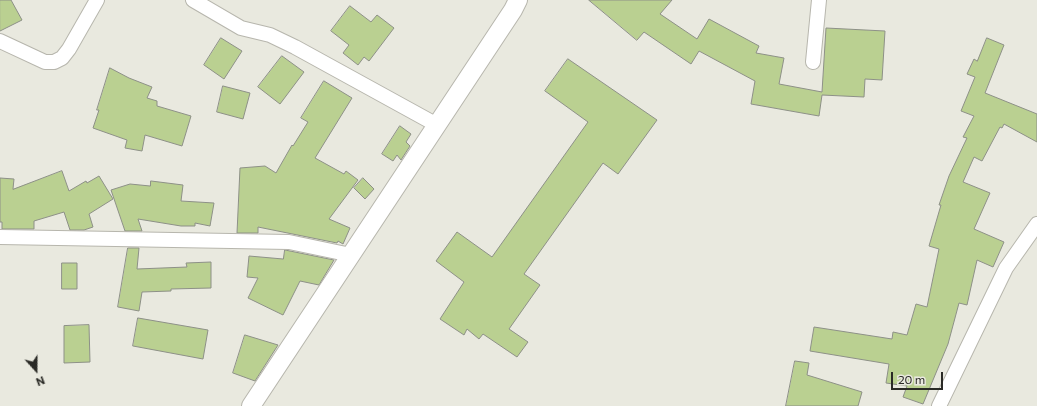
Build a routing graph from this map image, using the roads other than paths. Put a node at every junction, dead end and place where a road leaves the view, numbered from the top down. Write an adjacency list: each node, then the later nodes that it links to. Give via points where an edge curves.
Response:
1 (97, 0): 5 (street, via 69,49 62,58 54,62 45,62)
2 (193, 0): 7 (street, via 241,28 270,35 295,47)
3 (518, 0): 7 (street)
4 (819, 0): 6 (street)
5 (0, 41)
6 (813, 62)
7 (437, 125): 10 (street)
8 (1037, 224): 12 (street, via 1006,268)
9 (0, 237): 10 (street, via 289,242)
10 (351, 255): 11 (street)
11 (251, 406)
12 (939, 406)

